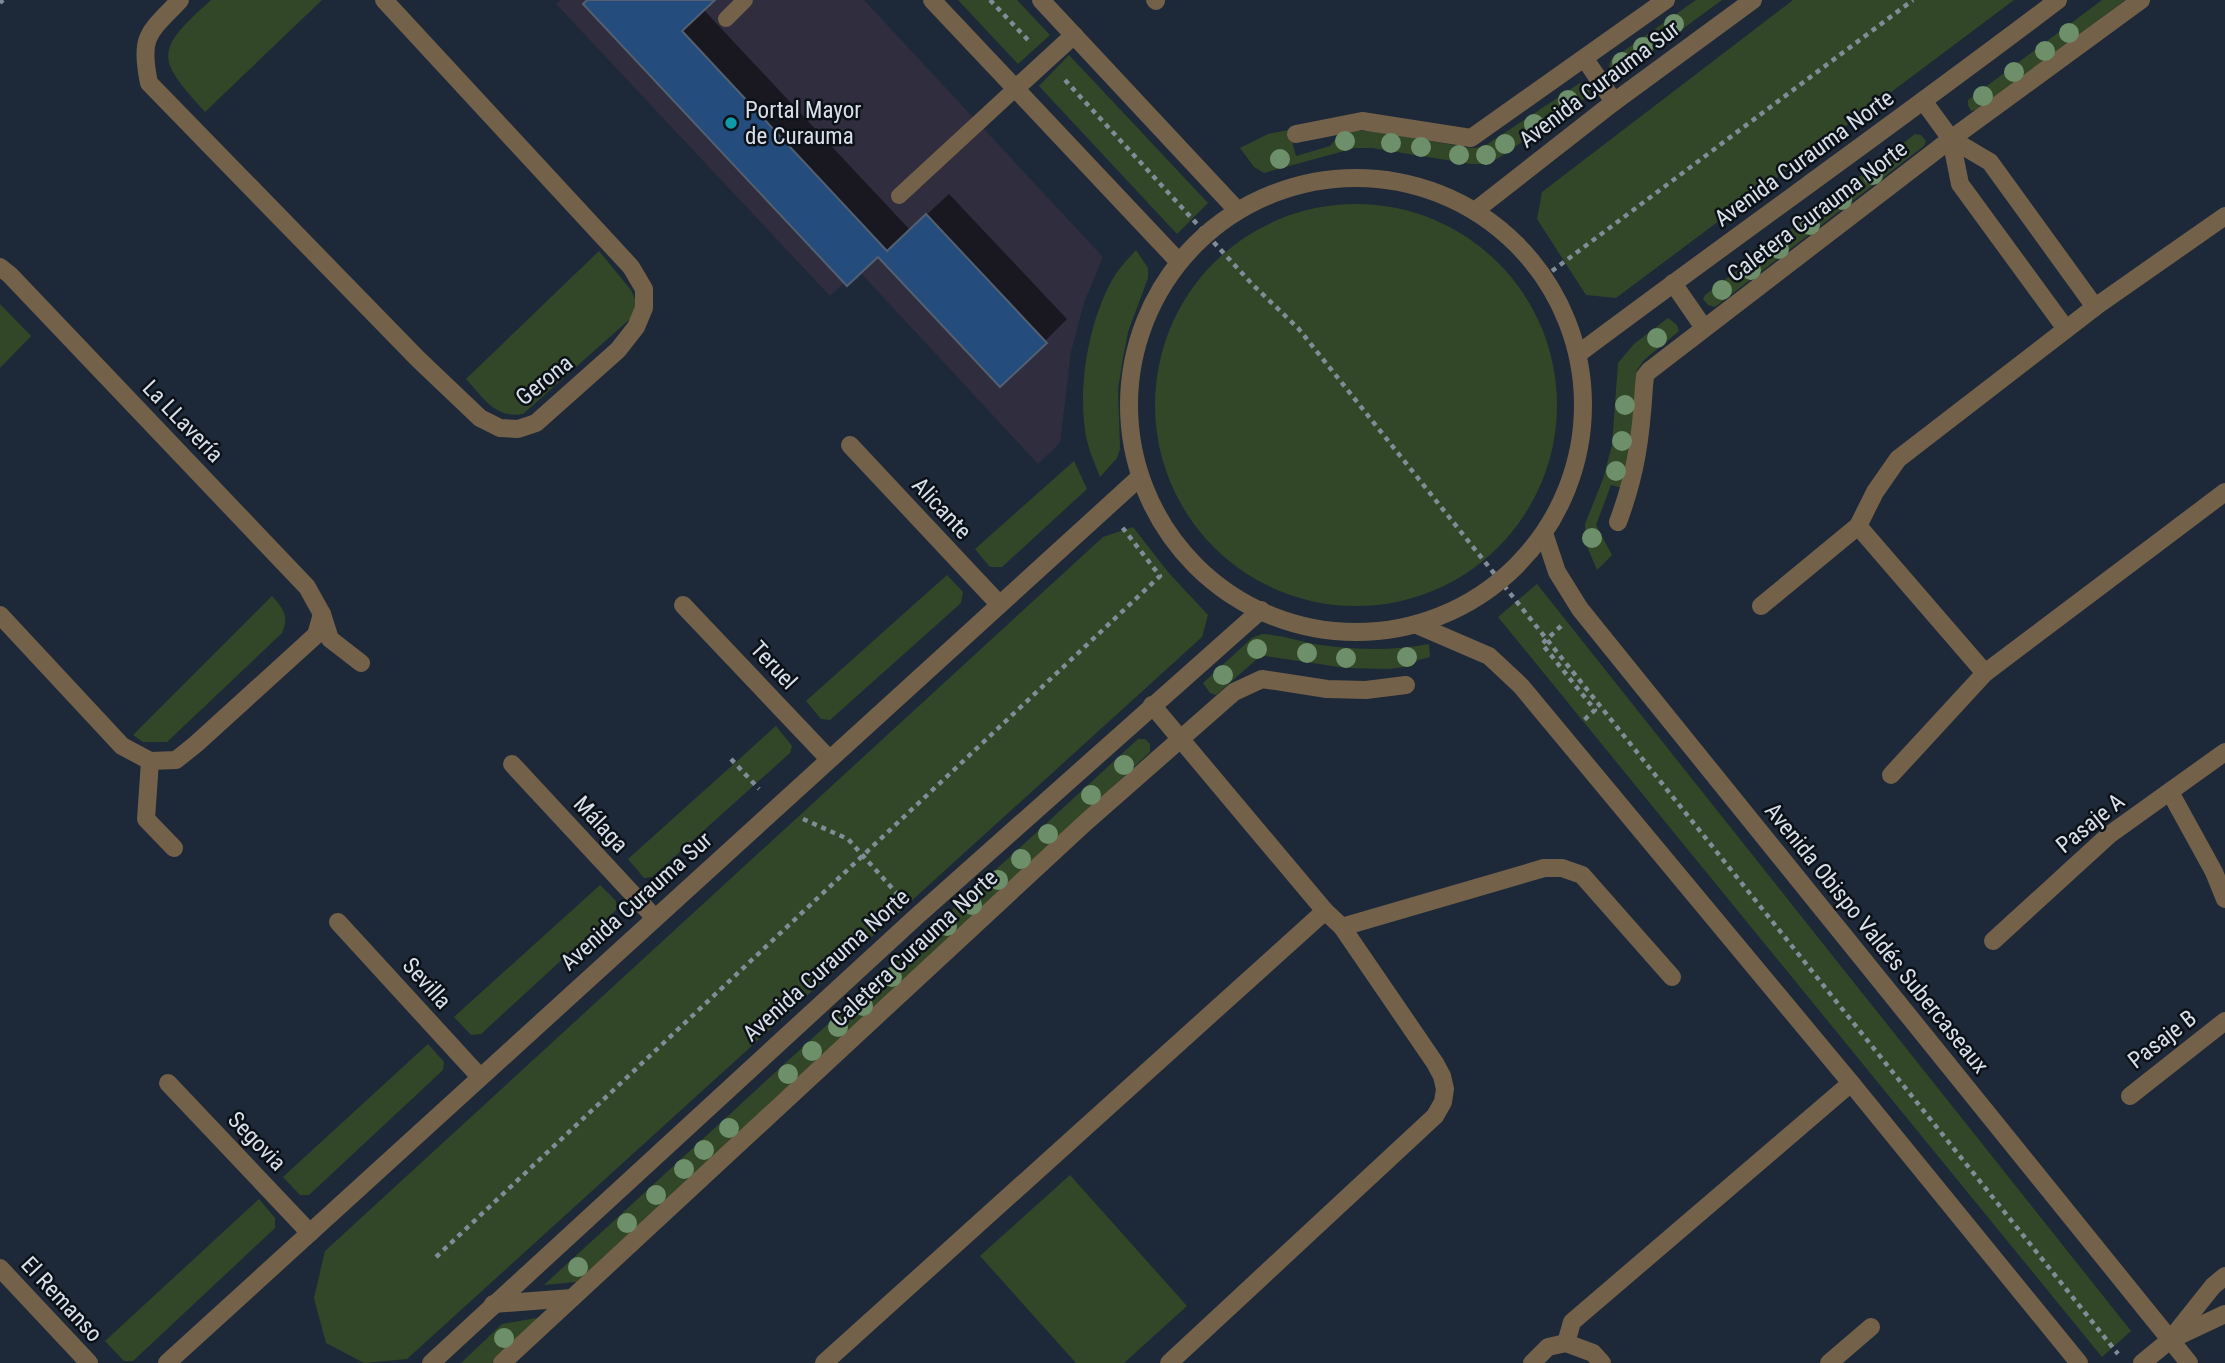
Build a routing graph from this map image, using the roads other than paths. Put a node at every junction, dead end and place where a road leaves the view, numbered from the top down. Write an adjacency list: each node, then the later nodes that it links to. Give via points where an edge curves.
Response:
1 (180, 0): 2 (street, Gerona, via 148,34 145,63 149,83 481,418 499,428 518,429 536,423 618,350 636,327 644,308 644,289 631,267)
2 (384, 0)
3 (745, 0): 10 (lane)
4 (932, 0): 13 (street)
5 (1041, 0): 11 (street)
6 (1667, 0): 12 (street)
7 (1753, 0): 14 (street, Avenida Curauma Sur)
8 (2058, 0): 15 (street, Avenida Curauma Norte)
9 (2141, 0): 17 (street, Caletera Curauma Norte)
10 (726, 19)
11 (1074, 35): 13 (street); 20 (street)
12 (1585, 59): 14 (street); 16 (street, via 1471,138 1362,121)
13 (1015, 89): 18 (lane); 22 (street)
14 (1614, 102): 19 (street, Avenida Curauma Sur)
15 (1924, 102): 17 (street); 24 (street, Avenida Curauma Norte)
16 (1296, 134)
17 (1951, 139): 25 (street, via 1990,162); 26 (street, Caletera Curauma Norte); 27 (street, via 1960,184)
18 (899, 196)
19 (1476, 209): 20 (street, via 1432,189 1382,177 1332,177 1283,188); 28 (street, via 1510,237 1544,277 1570,327)
20 (1237, 210): 22 (street, via 1205,233)
21 (2225, 216): 25 (street)
22 (1178, 261): 30 (street, via 1142,327 1128,402)
23 (0, 267): 39 (street, La LLavería, via 307,587)
24 (1673, 283): 26 (street); 28 (street, Avenida Curauma Norte)
25 (2095, 307): 27 (street)
26 (1704, 328): 32 (street, Caletera Curauma Norte, via 1645,376 1639,454)
27 (2066, 329): 33 (street, via 1898,459)
28 (1578, 354): 34 (street, via 1584,400 1579,447 1566,492)
29 (850, 445): 35 (street, Alicante)
30 (1140, 477): 35 (street, Avenida Curauma Sur); 38 (street, via 1165,530 1203,575)
31 (2225, 492): 43 (street)
32 (1618, 522)
33 (1858, 526): 37 (street); 43 (street)
34 (1544, 533): 41 (street, via 1501,581 1447,614); 73 (street, Avenida Obispo Valdés Subercaseaux, via 1557,572 1580,609)
35 (999, 604): 48 (street, Avenida Curauma Sur)
36 (683, 605): 48 (street, Teruel)
37 (1761, 606)
38 (1261, 610): 41 (street, via 1291,624 1333,632 1375,633); 45 (street, Avenida Curauma Norte)
39 (322, 614): 42 (street, La LLavería, via 330,639); 49 (street, via 316,635 196,744 176,760)
40 (0, 615): 49 (street, via 122,746)
41 (1416, 625): 64 (street, via 1489,656 1521,686)
42 (361, 663)
43 (1985, 673): 51 (street)
44 (1406, 685): 46 (street, Caletera Curauma Norte, via 1327,689 1262,679 1234,692)
45 (1152, 705): 46 (street); 70 (street, Avenida Curauma Norte)
46 (1180, 738): 55 (street); 69 (street, Caletera Curauma Norte)
47 (2225, 751): 52 (street, Pasaje A)
48 (829, 759): 56 (street, Avenida Curauma Sur)
49 (150, 761): 53 (street, via 146,819)
50 (512, 764): 56 (street, Málaga)
51 (1891, 775)
52 (2170, 792): 54 (street); 59 (street, Pasaje A, via 2109,835)
53 (174, 848)
54 (2225, 899)
55 (1325, 911): 58 (street); 79 (street)
56 (654, 917): 62 (street, Avenida Curauma Sur)
57 (338, 922): 62 (street, Sevilla)
58 (1342, 927): 60 (street, via 1544,868 1562,868 1581,875); 80 (street, via 1435,1063 1445,1089 1443,1102 1435,1116)
59 (1993, 942)
60 (1672, 977)
61 (2225, 1021): 65 (street, Pasaje B)
62 (480, 1077): 66 (street, Avenida Curauma Sur)
63 (168, 1083): 66 (street, Segovia)
64 (1851, 1083): 74 (street, via 1573,1322); 84 (street)
65 (2130, 1096)
66 (310, 1233): 76 (street, Avenida Curauma Sur)
67 (0, 1269): 75 (street, El Remanso)
68 (2225, 1276): 73 (street)
69 (572, 1298): 70 (street); 78 (street, Caletera Curauma Norte)
70 (493, 1304): 77 (street, Avenida Curauma Norte)
71 (2225, 1314): 73 (street)
72 (1871, 1327): 83 (street)
73 (2169, 1340): 85 (street); 86 (street, Avenida Obispo Valdés Subercaseaux)
74 (1566, 1343): 81 (street, via 1548,1347); 82 (street, via 1593,1353)
75 (89, 1363)
76 (167, 1363)
77 (431, 1363)
78 (502, 1363)
79 (824, 1363)
80 (1169, 1363)
81 (1532, 1363)
82 (1602, 1363)
83 (1829, 1363)
84 (2079, 1363)
85 (2142, 1363)
86 (2189, 1363)

